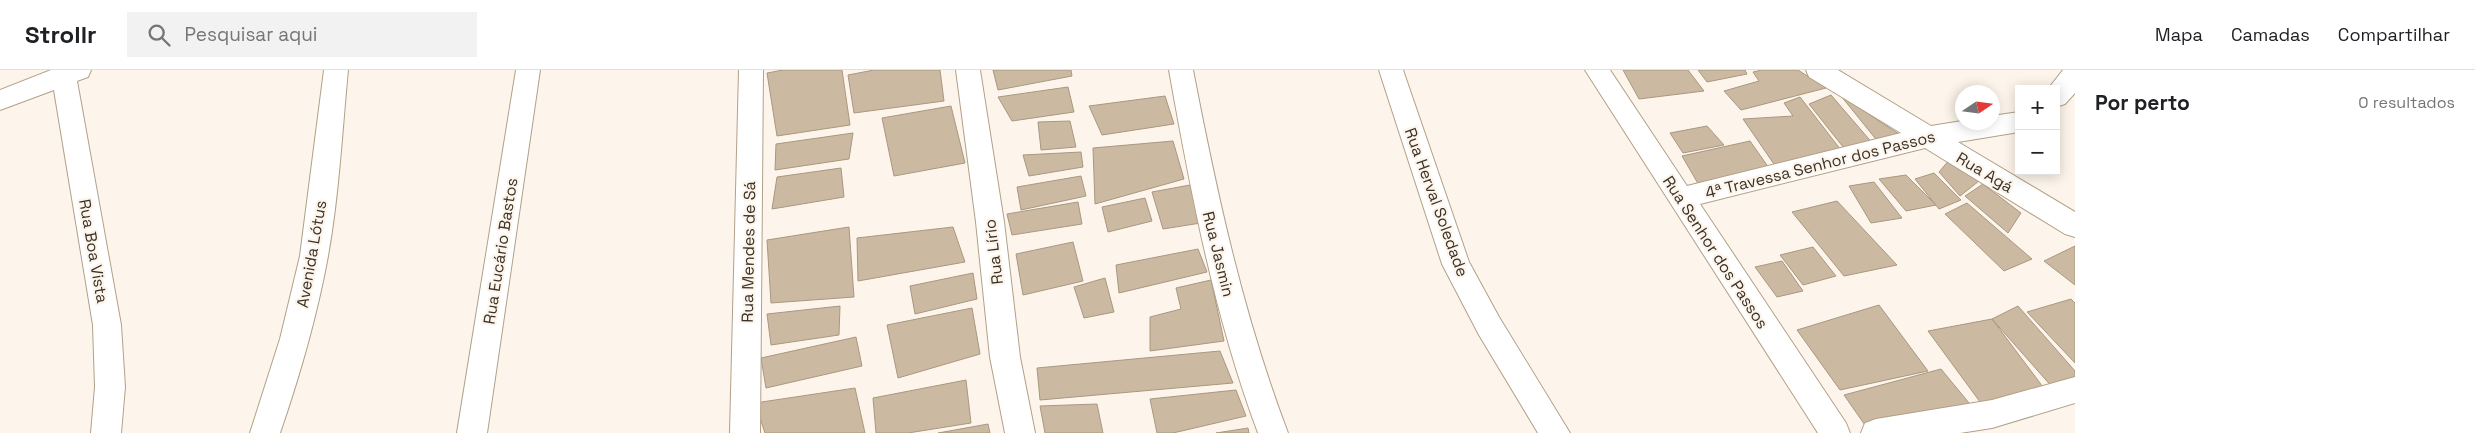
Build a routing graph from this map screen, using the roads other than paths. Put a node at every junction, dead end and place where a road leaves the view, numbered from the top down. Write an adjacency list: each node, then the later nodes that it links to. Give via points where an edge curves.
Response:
1 (336, 70): 19 (street, Avenida Lótus, via 309,282 280,391)
2 (528, 70): 20 (street, Rua Eucário Bastos)
3 (750, 70): 21 (street, Rua Mendes de Sá)
4 (968, 70): 22 (street, Rua Lírio, via 1005,357)
5 (1181, 70): 23 (street, Rua Jasmin, via 1211,228 1256,391)
6 (1391, 70): 24 (street, Rua Herval Soledade, via 1456,264 1489,326)
7 (1598, 70): 15 (street, Rua Senhor dos Passos)
8 (1818, 70): 14 (street, Rua Agá)
9 (2075, 70): 11 (street)
10 (68, 72): 12 (street); 18 (street, Rua Boa Vista, via 107,325 110,387)
11 (2060, 93)
12 (0, 100)
13 (2015, 123): 14 (street, 4ª Travessa Senhor dos Passos)
14 (1927, 137): 15 (street, 4ª Travessa Senhor dos Passos); 16 (street, Rua Agá)
15 (1681, 198): 25 (street, Rua Senhor dos Passos)
16 (2075, 226)
17 (2075, 390): 26 (street, via 1992,414)
18 (106, 433)
19 (265, 433)
20 (472, 433)
21 (745, 433)
22 (1020, 433)
23 (1273, 433)
24 (1555, 433)
25 (1835, 433)
26 (1876, 433)

